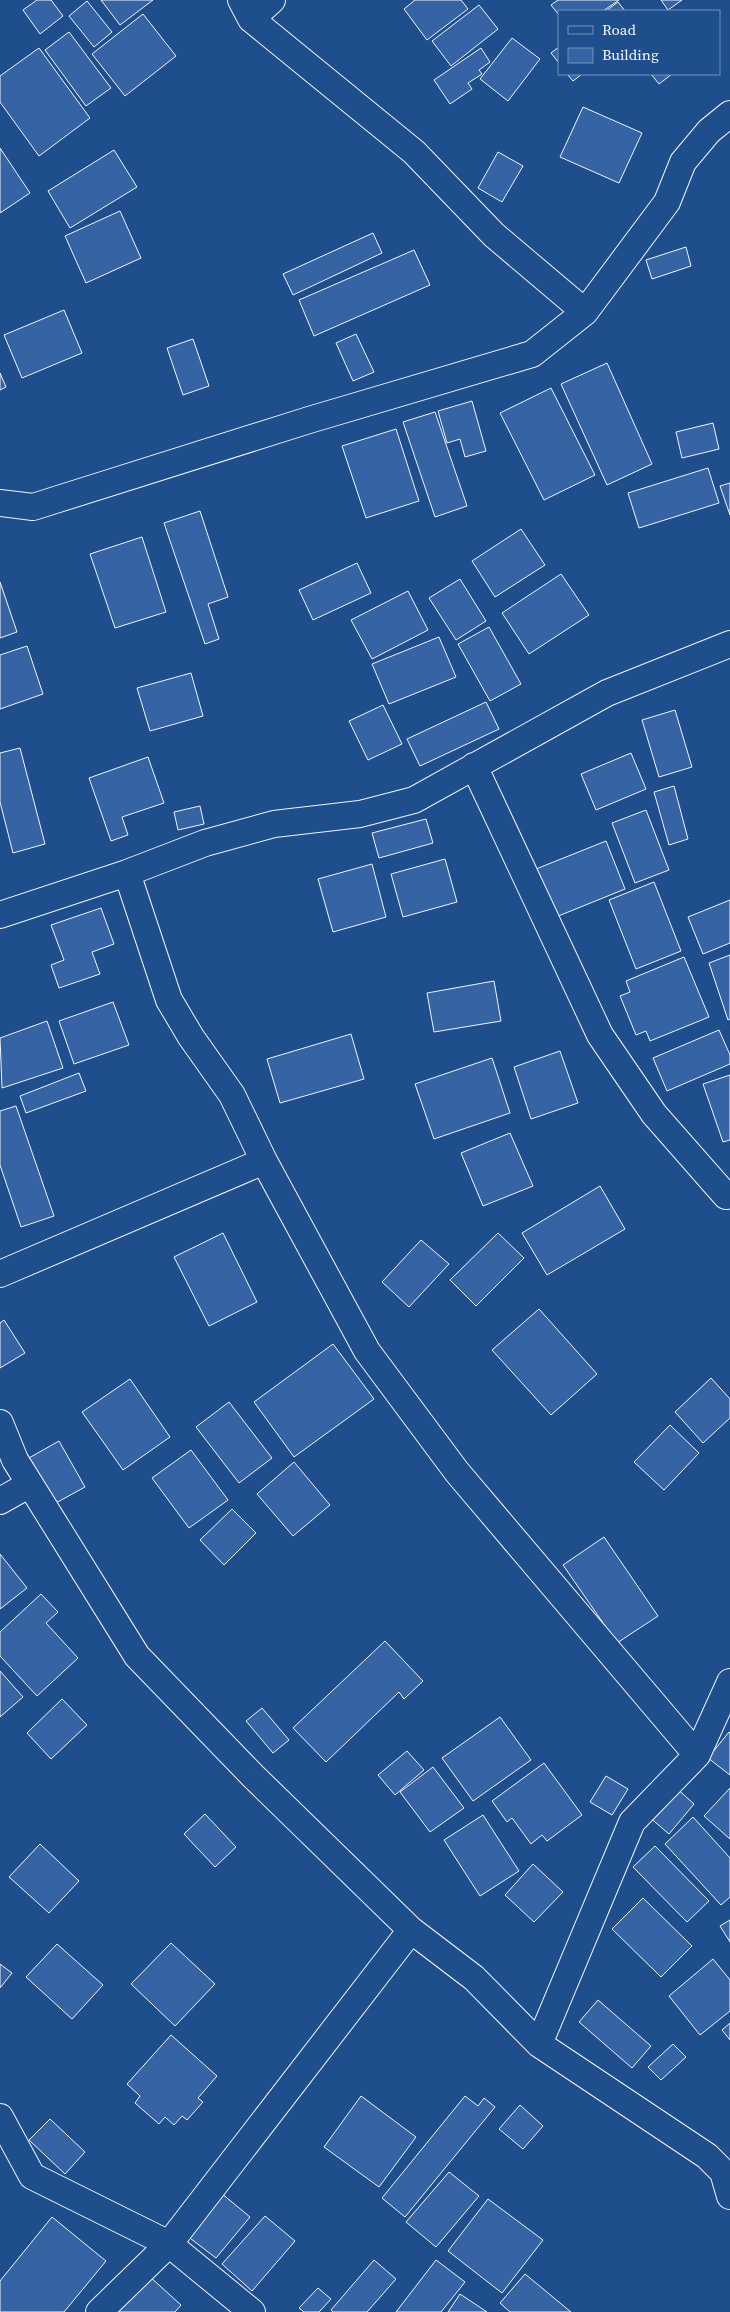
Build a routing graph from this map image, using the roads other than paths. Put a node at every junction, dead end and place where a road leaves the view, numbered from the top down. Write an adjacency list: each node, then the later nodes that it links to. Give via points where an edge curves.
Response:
1 (272, 0): 2 (street)
2 (246, 9): 4 (street, via 414,152 494,235)
3 (730, 114): 4 (street, via 709,132 684,162 667,202)
4 (585, 312): 5 (street, via 532,354 33,507)
5 (0, 503)
6 (730, 644): 7 (street, via 607,693)
7 (474, 766): 8 (street, via 414,800 360,814 274,824 205,843); 11 (street, via 600,1035 654,1114)
8 (127, 873): 9 (street); 10 (street, via 169,1000 232,1095)
9 (0, 915)
10 (264, 1161): 12 (street); 17 (street, via 367,1351 457,1472)
11 (726, 1196)
12 (0, 1274)
13 (0, 1424): 14 (street, via 15,1460)
14 (30, 1484): 15 (street); 18 (street, via 137,1656)
15 (0, 1500)
16 (730, 1682): 17 (street)
17 (697, 1755): 19 (street, via 632,1822)
18 (411, 1930): 19 (street, via 474,1978); 22 (street)
19 (538, 2044): 21 (street, via 707,2156)
20 (0, 2117): 22 (street, via 32,2176)
21 (728, 2179)
22 (169, 2244): 23 (street); 24 (street)
23 (99, 2312)
24 (252, 2312)

